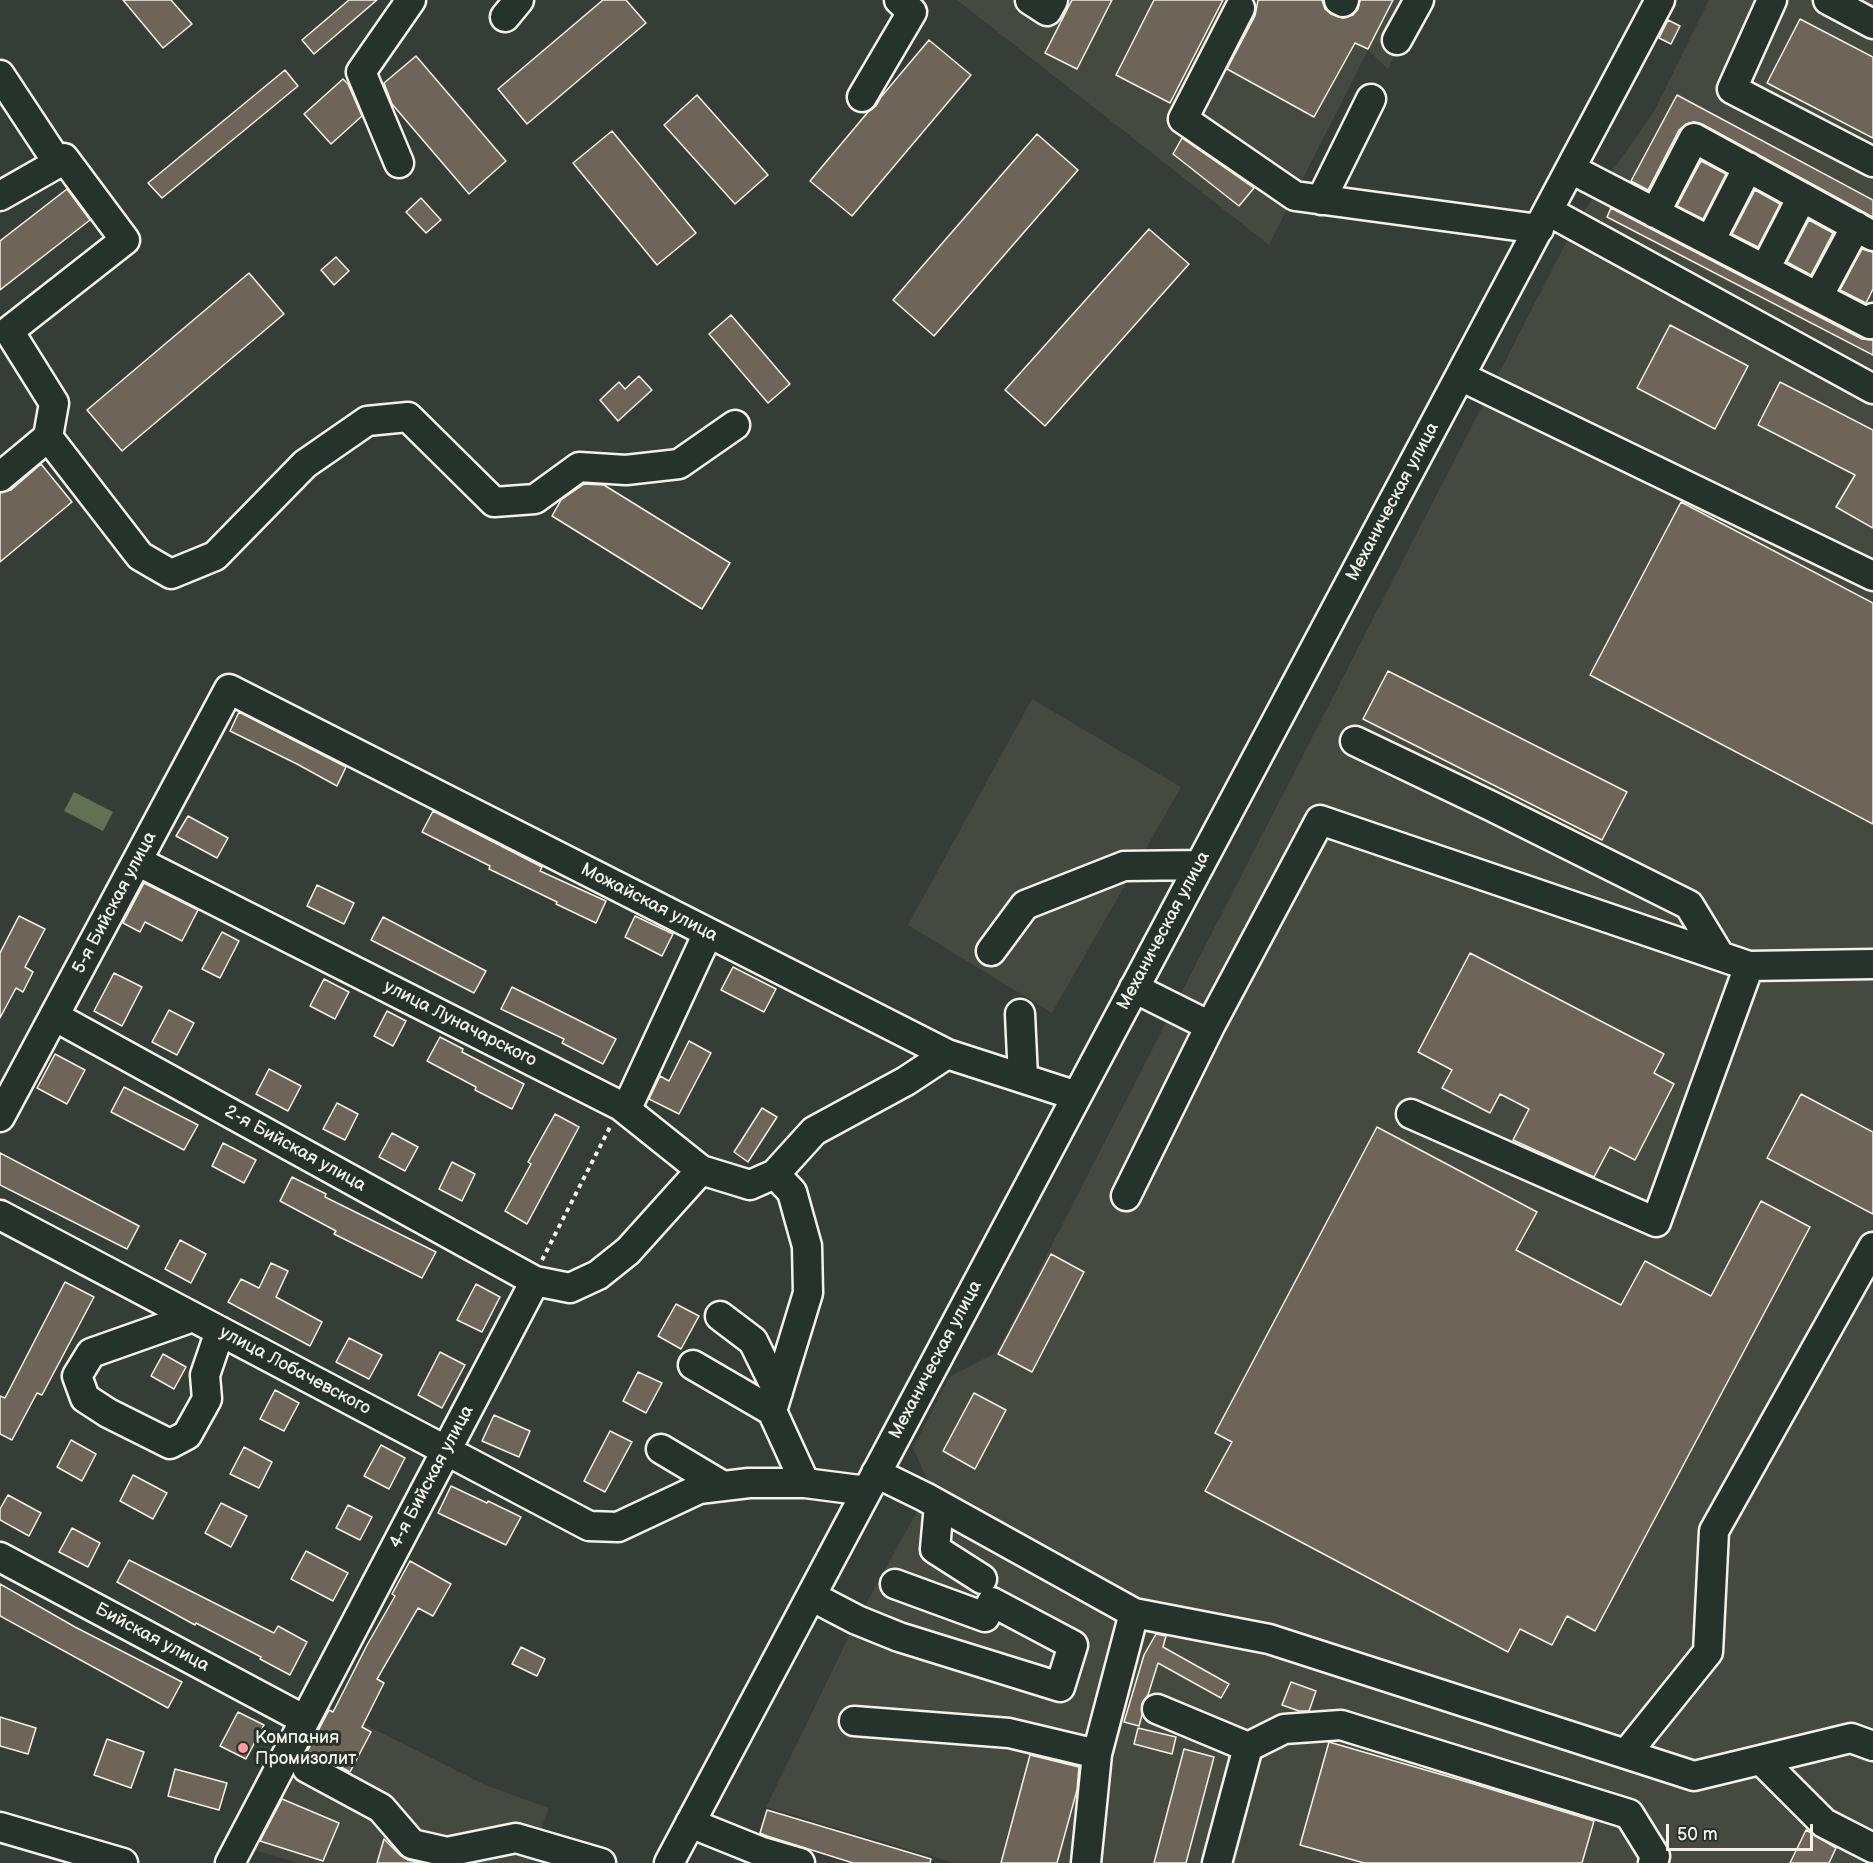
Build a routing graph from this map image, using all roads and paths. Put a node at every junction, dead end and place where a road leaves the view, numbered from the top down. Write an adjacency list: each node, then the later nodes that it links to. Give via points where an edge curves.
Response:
1 (411, 0): 19 (street, via 361,72)
2 (899, 0): 15 (street, via 912,12)
3 (1030, 0): 4 (street, via 1047,11)
4 (1053, 0)
5 (1339, 0): 6 (street)
6 (1344, 0)
7 (1419, 0): 13 (street)
8 (1660, 0): 21 (street, Механическая улица)
9 (1772, 0): 17 (street, via 1732,89)
10 (1828, 0): 12 (street)
11 (1240, 8): 24 (street, via 1183,118 1295,196)
12 (1873, 24)
13 (1397, 40)
14 (0, 75): 18 (street)
15 (862, 97)
16 (1371, 99): 24 (street)
17 (1873, 162)
18 (58, 163): 22 (street); 35 (street, via 64,158 125,240 9,331 54,403)
19 (399, 163)
20 (1748, 167): 23 (street); 25 (street, via 1694,138); 28 (street)
21 (1571, 169): 25 (street); 26 (street, Механическая улица)
22 (0, 196)
23 (1802, 197): 27 (street); 29 (street)
24 (1321, 200): 26 (street)
25 (1655, 213): 28 (street)
26 (1543, 220): 32 (street, Механическая улица); 33 (street)
27 (1864, 231): 30 (street)
28 (1710, 241): 29 (street)
29 (1765, 269): 30 (street)
30 (1818, 297): 31 (street, via 1870,324)
31 (1873, 318)
32 (1460, 376): 37 (street); 41 (street, Механическая улица)
33 (1873, 389)
34 (735, 425): 35 (street, via 679,464 626,470 579,466 536,499 494,502 408,417 367,420 305,464 215,556 171,574 140,556)
35 (48, 437): 36 (street)
36 (0, 477)
37 (1873, 576)
38 (230, 689): 40 (street, 5-я Бийская улица); 42 (street, Можайская улица)
39 (1355, 741): 44 (street, via 1689,905)
40 (137, 861): 49 (street, 5-я Бийская улица); 54 (street, улица Луначарского)
41 (1200, 865): 43 (street, via 1124,866 1025,905); 47 (street, Механическая улица)
42 (708, 933): 51 (street, Можайская улица); 54 (street)
43 (991, 951)
44 (1720, 956): 46 (street); 50 (street, via 1320,820)
45 (1873, 964): 46 (street)
46 (1749, 966): 55 (street, via 1656,1222)
47 (1134, 988): 50 (street); 53 (street, Механическая улица)
48 (1020, 1014): 52 (street)
49 (54, 1016): 56 (street, 5-я Бийская улица); 62 (street, 2-я Бийская улица)
50 (1210, 1026): 59 (street)
51 (947, 1054): 52 (street, Можайская улица); 58 (street, via 814,1131)
52 (1023, 1078): 53 (street, Можайская улица)
53 (1077, 1096): 70 (street, Механическая улица)
54 (624, 1108): 57 (street, улица Луначарского); 62 (path)
55 (1411, 1114)
56 (0, 1117)
57 (701, 1170): 58 (street, улица Луначарского, via 750,1185); 62 (street, via 628,1251 598,1275 570,1288)
58 (775, 1174): 67 (street, via 792,1192 807,1245 808,1293)
59 (1126, 1196)
60 (0, 1215): 64 (street, улица Лобачевского)
61 (1873, 1247): 85 (street, via 1714,1530 1708,1652)
62 (533, 1280): 69 (street, 4-я Бийская улица)
63 (720, 1316): 67 (street, via 753,1341)
64 (193, 1317): 65 (street, улица Лобачевского); 65 (street, via 91,1353 77,1376 85,1398 170,1444 187,1435 207,1399 205,1375)
65 (220, 1331): 69 (street, улица Лобачевского)
66 (693, 1365): 67 (street)
67 (775, 1401): 71 (street)
68 (661, 1449): 72 (street)
69 (446, 1450): 72 (street, улица Лобачевского, via 589,1526 618,1527 699,1489); 80 (street, 4-я Бийская улица)
70 (871, 1482): 71 (street); 73 (street); 77 (street, Механическая улица)
71 (805, 1483): 72 (street)
72 (723, 1486)
73 (939, 1505): 75 (street, via 935,1549); 78 (street)
74 (0, 1557): 80 (street, Бийская улица)
75 (981, 1579)
76 (895, 1584): 77 (street, via 985,1617 992,1602 1073,1645 1060,1687 899,1637)
77 (811, 1596): 88 (street, Механическая улица)
78 (1134, 1613): 84 (street); 85 (street, via 1269,1639)
79 (1157, 1709): 83 (street)
80 (305, 1720): 93 (street, 4-я Бийская улица)
81 (854, 1721): 84 (street, via 1009,1733)
82 (1873, 1746): 86 (street, via 1851,1738)
83 (1248, 1747): 98 (street); 99 (street, via 1284,1729 1341,1725 1629,1814 1655,1857)
84 (1097, 1754): 97 (street)
85 (1626, 1754): 86 (street, via 1694,1776)
86 (1761, 1760): 90 (street, via 1824,1823)
87 (307, 1768): 94 (street, via 381,1808 412,1844 447,1852 516,1838)
88 (690, 1823): 91 (street); 95 (street, Механическая улица)
89 (0, 1827): 92 (street)
90 (1873, 1848)
91 (761, 1857): 96 (street)
92 (123, 1863)
93 (230, 1863)
94 (601, 1863)
95 (669, 1863)
96 (800, 1863)
97 (1086, 1863)
98 (1216, 1863)
99 (1653, 1863)

